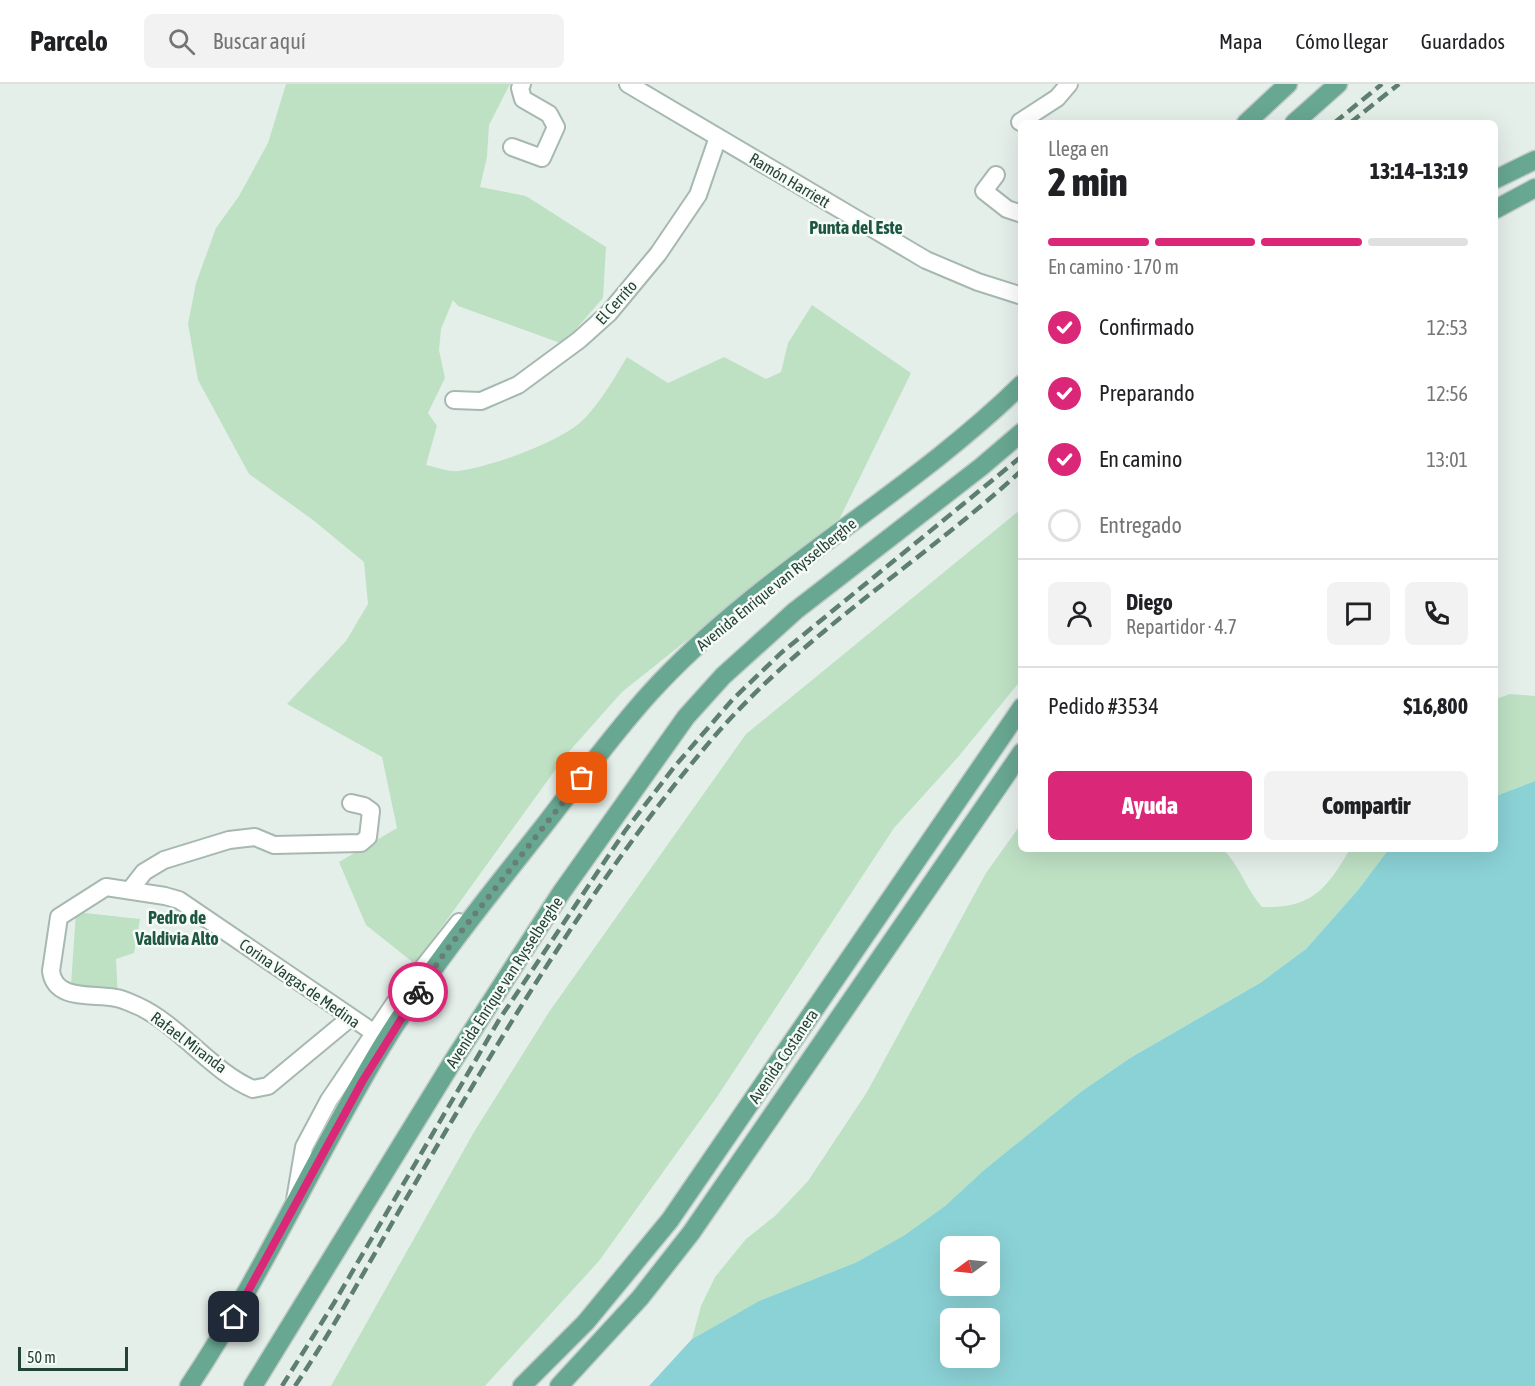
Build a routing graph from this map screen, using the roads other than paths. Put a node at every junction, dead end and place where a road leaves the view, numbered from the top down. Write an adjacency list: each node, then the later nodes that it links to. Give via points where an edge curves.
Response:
1 (522, 84): 12 (street, via 523,99 549,114 556,127 542,158)
2 (628, 84): 11 (street, Ramón Harriett)
3 (1069, 84): 8 (street, via 1057,98)
4 (1288, 84): 9 (main road)
5 (1320, 84): 7 (main road)
6 (1338, 84): 7 (main road)
7 (1312, 107): 10 (main road)
8 (1023, 120)
9 (1249, 120)
10 (1297, 120)
11 (718, 137): 19 (street, Ramón Harriett, via 926,260); 21 (street, El Cerrito, via 699,195 658,254 609,312 579,340 518,385 481,401)
12 (512, 147)
13 (1535, 160): 15 (main road)
14 (996, 176): 18 (street, via 984,191)
15 (1498, 178)
16 (1535, 189): 17 (main road)
17 (1498, 208)
18 (1018, 213)
19 (1018, 295)
20 (1018, 388): 27 (main road, Avenida Enrique van Rysselberghe, via 953,447 730,616 677,664 628,718)
21 (454, 400)
22 (1018, 435): 33 (main road, Avenida Enrique van Rysselberghe, via 795,610 723,676 686,717 561,892)
23 (1018, 712): 34 (main road, Avenida Costanera, via 670,1220 586,1322)
24 (1018, 758): 35 (main road, Avenida Costanera, via 691,1233 640,1298)
25 (351, 803): 26 (street, via 371,811 369,837 361,843 274,845 255,837 229,840 164,860 144,872)
26 (130, 890): 28 (street, Corina Vargas de Medina, via 106,887); 29 (street, Corina Vargas de Medina, via 189,905)
27 (491, 893): 30 (street, via 442,942); 31 (main road, Avenida Enrique van Rysselberghe, via 382,1046)
28 (74, 908): 29 (street, Rafael Miranda, via 62,913 57,921 50,964 56,985 68,992 118,998 147,1010 253,1089 268,1086)
29 (350, 1018): 30 (street, Corina Vargas de Medina)
30 (373, 1032): 31 (street, via 304,1147)
31 (295, 1206): 32 (main road, Avenida Enrique van Rysselberghe, via 251,1288)
32 (189, 1386)
33 (253, 1386)
34 (522, 1386)
35 (559, 1386)

